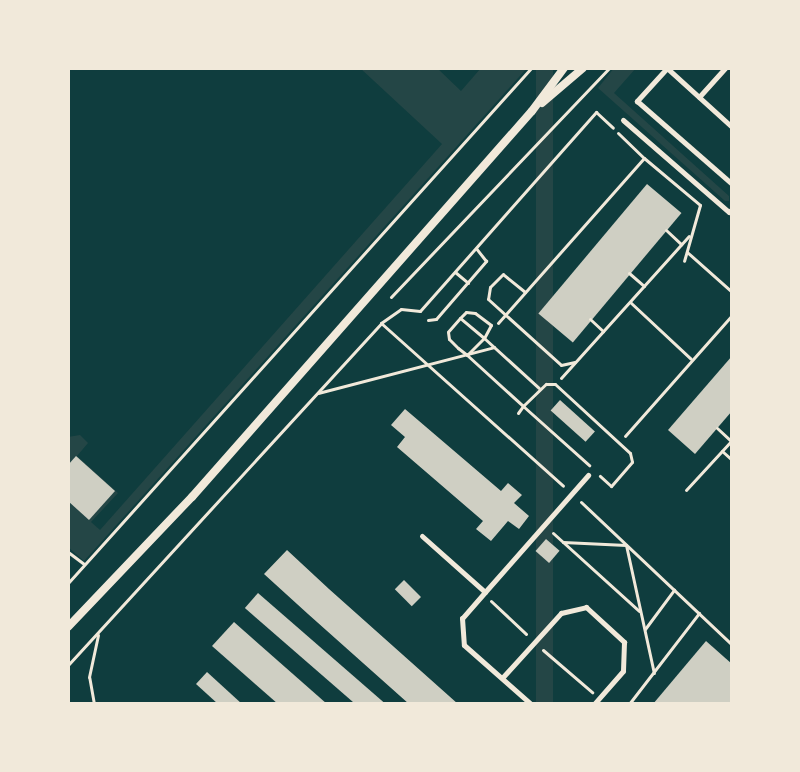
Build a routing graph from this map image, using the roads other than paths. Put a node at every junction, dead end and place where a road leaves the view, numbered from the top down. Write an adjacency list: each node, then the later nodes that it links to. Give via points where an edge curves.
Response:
1 (564, 68): 5 (street)
2 (583, 68): 5 (street)
3 (725, 68): 4 (lane)
4 (699, 97): 7 (lane); 8 (lane, via 667,68 637,101)
5 (532, 111): 13 (street, via 192,497)
6 (623, 120): 9 (lane)
7 (732, 127)
8 (732, 184)
9 (731, 212)
10 (588, 475): 12 (lane)
11 (422, 536): 12 (lane)
12 (484, 593): 14 (lane, via 462,618 464,645)
13 (68, 627)
14 (502, 678): 15 (lane); 16 (lane, via 561,613 586,607 624,642 623,671)
15 (531, 704)
16 (594, 704)

